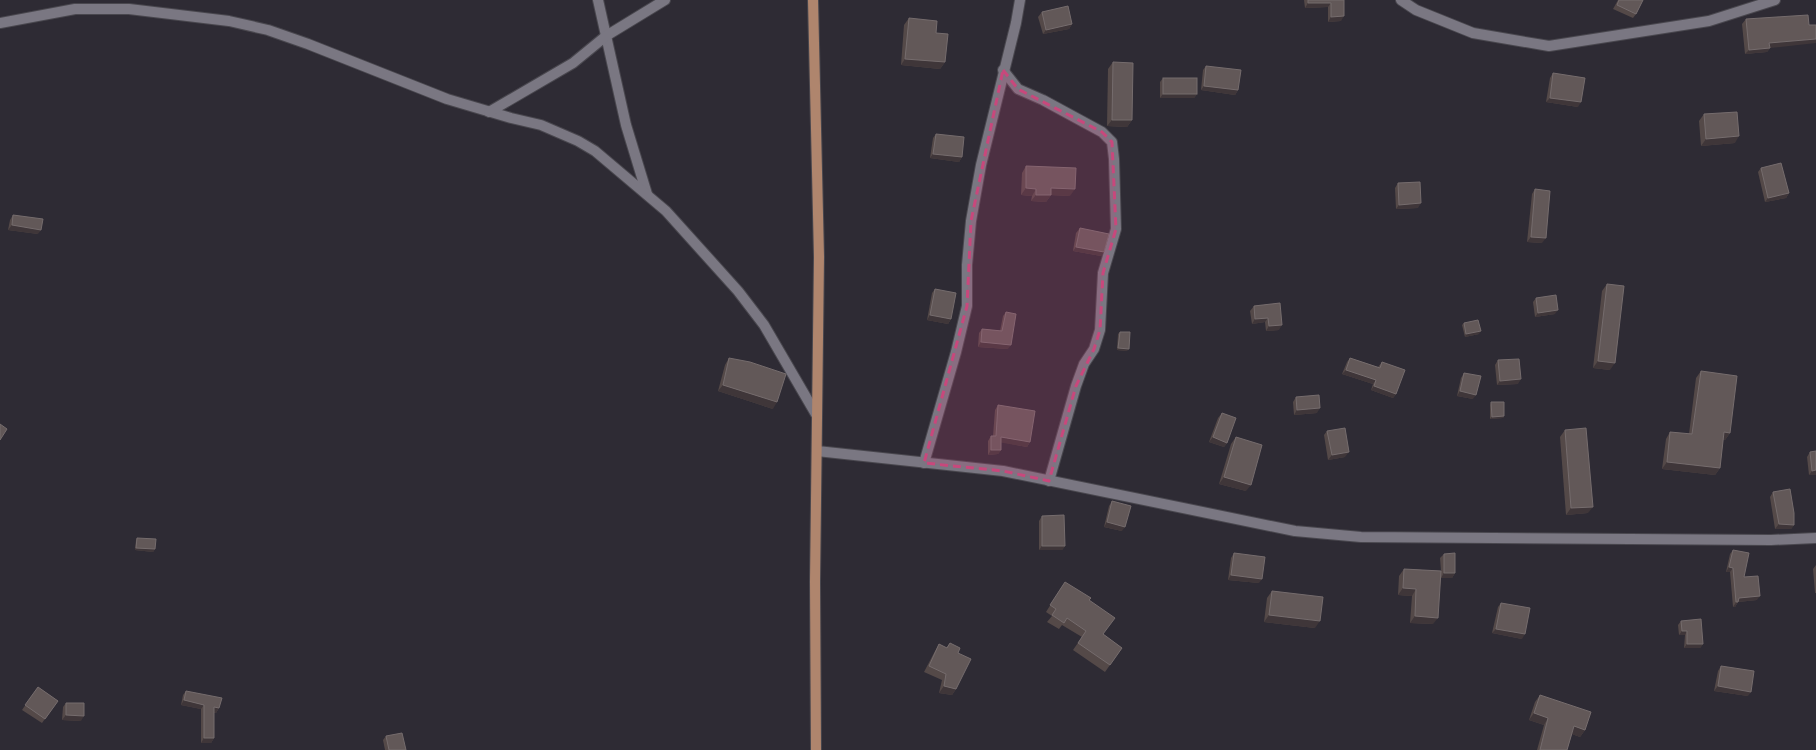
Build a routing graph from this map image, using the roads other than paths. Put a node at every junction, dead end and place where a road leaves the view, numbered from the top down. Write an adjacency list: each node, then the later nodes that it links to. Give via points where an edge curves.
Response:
1 (598, 0): 8 (street)
2 (666, 0): 8 (street)
3 (813, 0): 12 (main road, via 819,257)
4 (1020, 0): 9 (street)
5 (1401, 0): 6 (street, via 1416,10 1473,33 1549,46 1709,21)
6 (1775, 0)
7 (0, 23): 10 (street, via 75,9 129,9 229,21 268,30 447,99)
8 (606, 36): 10 (street, via 573,63); 11 (street, via 626,125)
9 (1003, 70): 14 (street, via 971,221 967,306); 15 (street, via 1018,89 1102,132 1112,142 1114,159 1116,228 1103,273 1100,330 1094,350 1084,364 1076,386)
10 (489, 112): 11 (street, via 542,125 578,141 595,151)
11 (647, 194): 12 (street, via 666,211 738,291 764,325)
12 (817, 416): 13 (main road)
13 (817, 451): 14 (street); 17 (main road)
14 (924, 463): 15 (street, via 1003,471)
15 (1049, 481): 16 (street, via 1295,531 1361,537 1764,540)
16 (1816, 538)
17 (816, 750)

